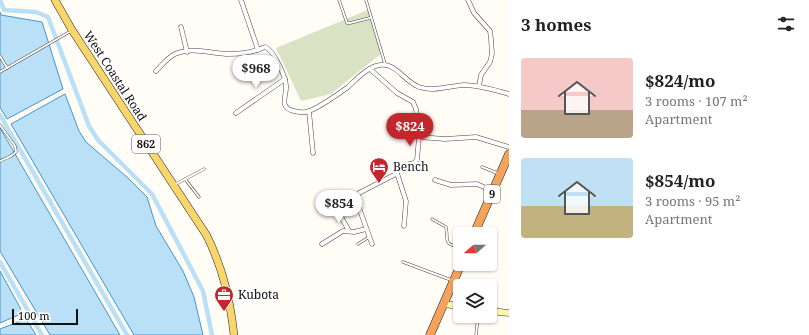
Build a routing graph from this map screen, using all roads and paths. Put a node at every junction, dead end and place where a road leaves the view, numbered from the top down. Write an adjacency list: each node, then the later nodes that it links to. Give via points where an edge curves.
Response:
1 (55, 0): 8 (main road, West Coastal Road / 862)
2 (241, 0): 9 (street)
3 (339, 0): 6 (lane, via 347,23)
4 (366, 0): 6 (lane)
5 (468, 0): 18 (street, via 474,13 490,31 492,54 490,62 481,74)
6 (370, 18): 12 (lane)
7 (181, 27): 10 (street)
8 (72, 30): 13 (lane); 34 (main road, West Coastal Road / 862)
9 (258, 50): 10 (street, via 230,54 204,50); 17 (street, via 269,48)
10 (187, 52): 15 (street, via 171,56)
11 (0, 56): 13 (lane)
12 (385, 64): 14 (street); 18 (street, via 417,86 425,88)
13 (7, 68): 16 (lane)
14 (370, 69): 20 (street, via 347,88); 23 (street, via 397,93 413,102)
15 (156, 71)
16 (0, 72)
17 (285, 79): 20 (street, via 286,106 289,110 300,113); 21 (street)
18 (479, 86): 19 (street)
19 (509, 94)
20 (309, 111): 25 (street)
21 (236, 113)
22 (0, 124): 27 (lane, via 16,152)
23 (419, 137): 24 (street, via 476,137); 31 (street, via 417,160 398,167)
24 (509, 147)
25 (313, 153)
26 (509, 154): 30 (highway, 9)
27 (0, 161)
28 (482, 167): 30 (lane)
29 (204, 169): 32 (lane)
30 (504, 171): 35 (highway, 9)
31 (396, 174): 39 (street, via 406,201); 41 (street, via 357,196)
32 (185, 178): 34 (lane); 36 (lane)
33 (435, 180): 35 (street, via 451,185 477,184)
34 (173, 186): 56 (main road, West Coastal Road / 862, via 200,224 218,260 228,293)
35 (493, 191): 40 (highway, 9)
36 (199, 197)
37 (340, 215): 42 (street)
38 (432, 219): 47 (lane, via 446,227 446,241)
39 (404, 226)
40 (477, 227)
41 (366, 228): 42 (street); 43 (street)
42 (348, 231): 44 (street, via 343,230)
43 (369, 237): 45 (lane); 46 (street)
44 (322, 244)
45 (358, 244)
46 (372, 244)
47 (453, 245)
48 (402, 262): 49 (lane)
49 (453, 281)
50 (453, 283): 51 (highway)
51 (444, 304): 52 (street); 57 (highway)
52 (453, 305)
53 (497, 312): 54 (street)
54 (509, 313)
55 (477, 323): 58 (lane)
56 (234, 335)
57 (430, 335)
58 (476, 335)

